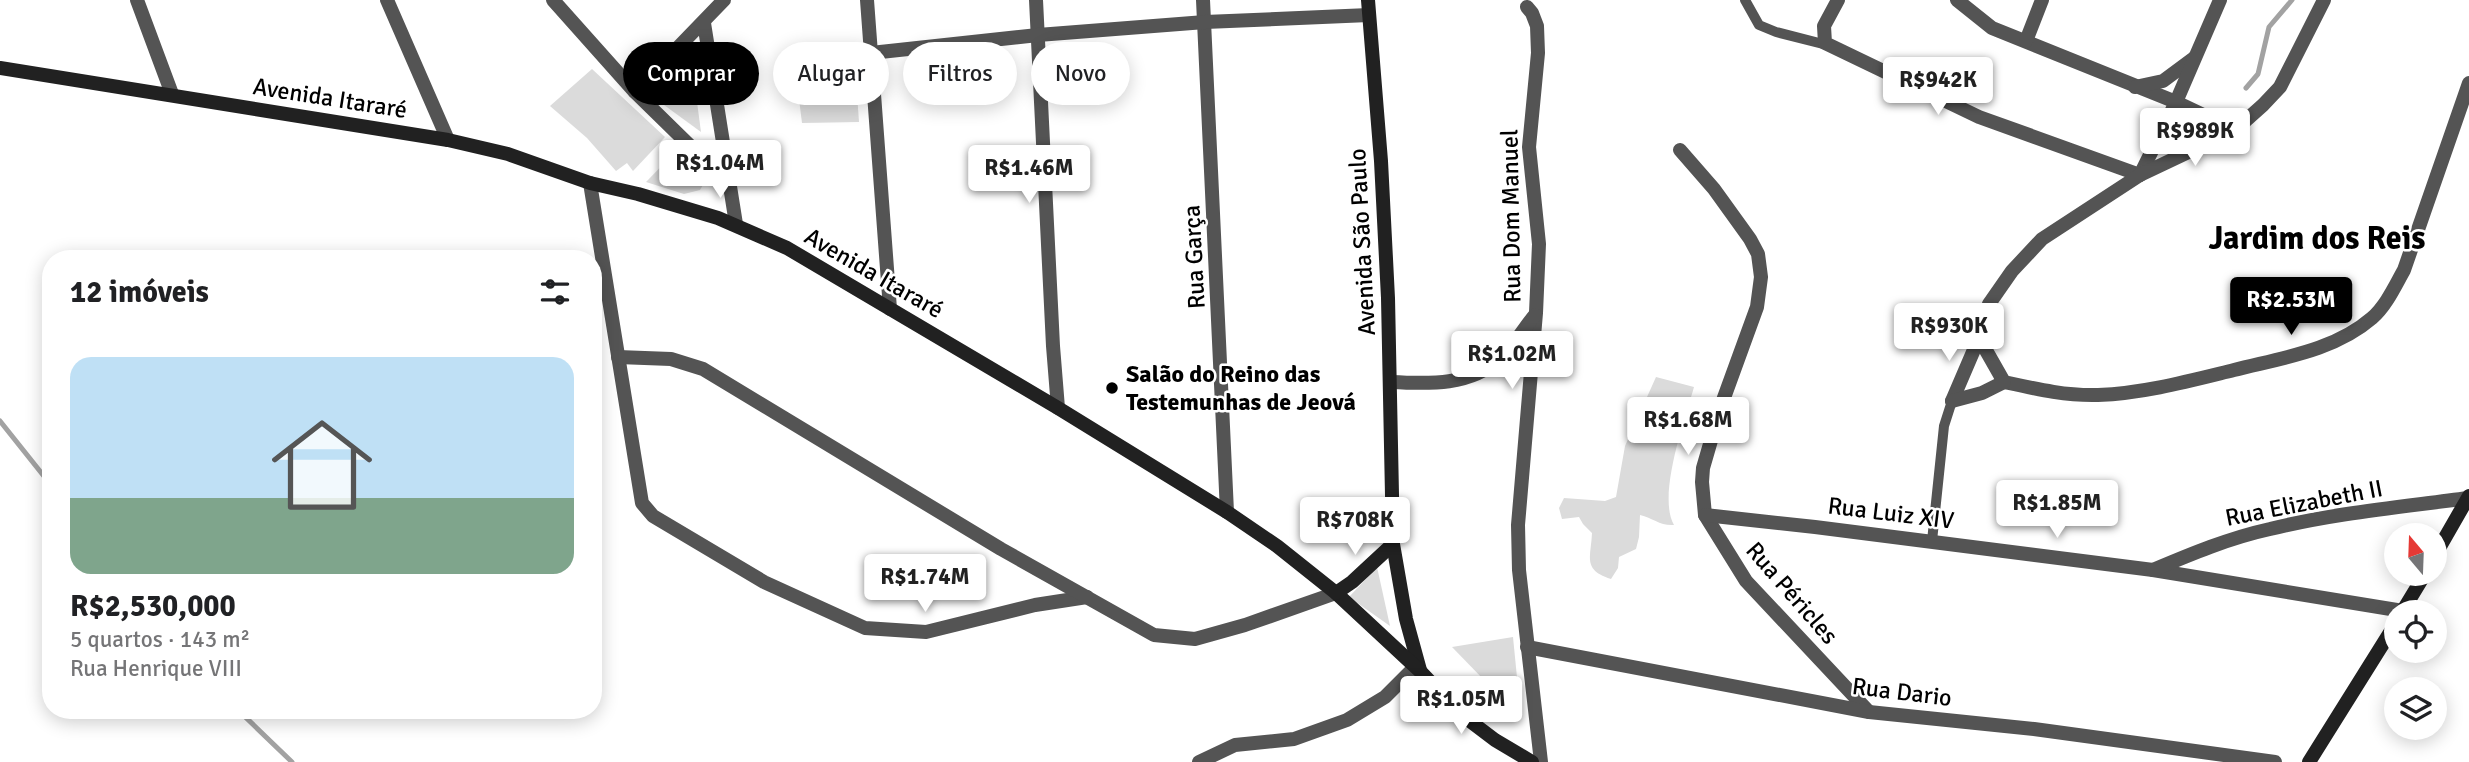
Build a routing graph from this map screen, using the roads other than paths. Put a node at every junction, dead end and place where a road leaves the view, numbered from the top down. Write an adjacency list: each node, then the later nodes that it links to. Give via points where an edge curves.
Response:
1 (137, 0): 29 (street)
2 (387, 0): 34 (street)
3 (554, 0): 26 (street)
4 (724, 0): 17 (street)
5 (867, 0): 21 (street)
6 (1036, 0): 18 (street)
7 (1203, 0): 16 (street, Rua Garça)
8 (1745, 0): 22 (lane, via 1759,25)
9 (1838, 0): 22 (street, via 1825,26)
10 (1957, 0): 19 (street, via 1992,28)
11 (2042, 0): 19 (street)
12 (2220, 0): 24 (street)
13 (2324, 0): 33 (street, via 2280,87)
14 (1368, 7): 16 (street); 46 (main road, Avenida São Paulo, via 1381,160)
15 (1527, 7): 43 (street, Rua Dom Manuel, via 1536,26 1538,53 1529,147 1538,244)
16 (1205, 22): 18 (street); 51 (street, Rua Garça)
17 (704, 23): 20 (street); 38 (street)
18 (1038, 35): 23 (street); 49 (street)
19 (2026, 41): 28 (street)
20 (685, 42)
21 (870, 42)
22 (1827, 45): 36 (street, via 1979,117)
23 (889, 51)
24 (2195, 57): 28 (street, via 2163,81); 30 (street)
25 (0, 68): 29 (main road, Avenida Itararé)
26 (623, 78)
27 (2469, 83): 47 (street, via 2404,270 2374,317 2350,334 2313,350 2162,388 2055,394)
28 (2134, 87): 30 (street)
29 (172, 94): 34 (main road, Avenida Itararé)
30 (2176, 102): 33 (street); 36 (street)
31 (648, 105): 38 (street)
32 (875, 105): 42 (street)
33 (2235, 130): 36 (street)
34 (448, 140): 37 (main road, Avenida Itararé, via 508,154)
35 (1681, 150): 52 (street, Rua Péricles, via 1750,239 1758,254 1761,277 1757,307 1703,468)
36 (2140, 175): 44 (street, via 2042,239 1989,304)
37 (590, 183): 39 (main road, Avenida Itararé); 40 (street)
38 (728, 183): 39 (street)
39 (736, 224): 42 (main road, Avenida Itararé, via 787,248)
40 (601, 250)
41 (602, 258): 45 (street)
42 (890, 309): 49 (main road, Avenida Itararé)
43 (1536, 313): 46 (street, via 1501,358 1475,375 1454,382); 61 (street, Rua Dom Manuel, via 1518,525)
44 (1979, 338): 47 (street); 48 (street)
45 (618, 357): 58 (street, via 671,359 703,369); 58 (street, via 642,503 653,516 764,582 865,628 926,632)
46 (1391, 382): 55 (main road, Avenida São Paulo)
47 (2004, 382): 48 (street)
48 (1952, 401): 54 (lane, via 1944,426)
49 (1058, 408): 51 (main road, Avenida Itararé)
50 (2468, 497): 53 (main road); 56 (street, Rua Elizabeth II, via 2271,528 2207,547)
51 (1227, 512): 57 (main road, Avenida Itararé)
52 (1705, 515): 54 (street, Rua Luiz XIV); 63 (street, Rua Péricles, via 1745,581)
53 (2447, 534)
54 (1932, 541): 56 (street, Rua Luiz XIV)
55 (1393, 544): 57 (main road); 62 (main road, Avenida São Paulo)
56 (2153, 570): 59 (street, Rua Luiz XIV)
57 (1336, 593): 58 (street, via 1195,639 1154,635); 62 (main road, Avenida Itararé)
58 (1087, 597)
59 (2384, 613)
60 (2384, 641): 68 (main road)
61 (1527, 647): 63 (street, Rua Dario); 66 (street, Rua Dom Manuel)
62 (1418, 669): 64 (street, via 1347,720 1294,738 1235,745); 65 (main road, Avenida São Paulo, via 1462,715)
63 (1869, 712): 67 (street, Rua Dario)
64 (1199, 762)
65 (1532, 762)
66 (1541, 762)
67 (2275, 762)
68 (2308, 762)

